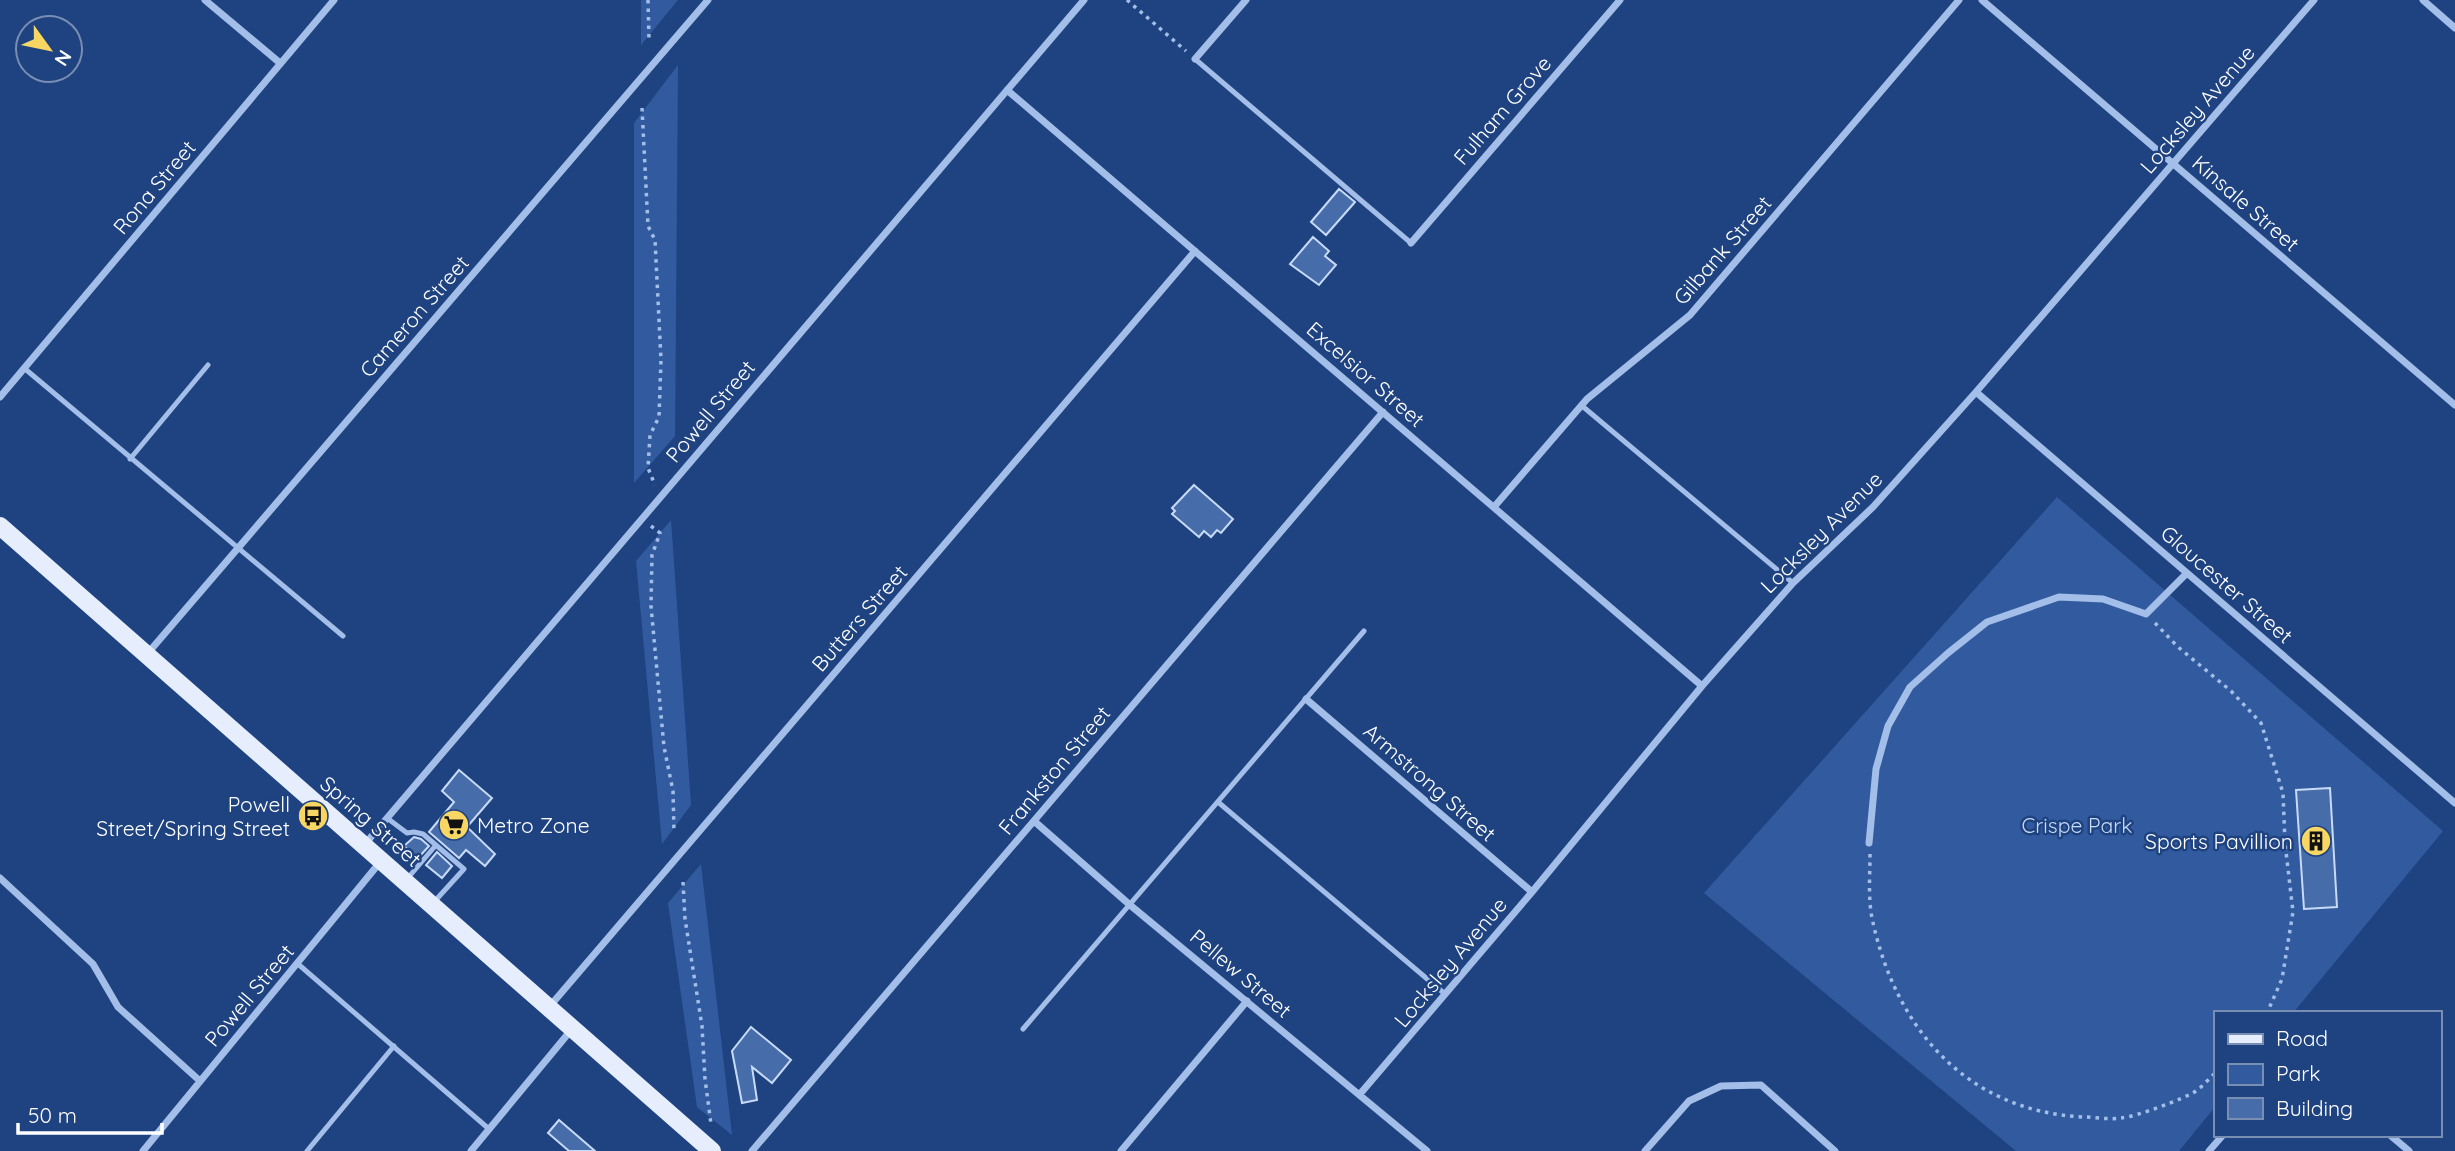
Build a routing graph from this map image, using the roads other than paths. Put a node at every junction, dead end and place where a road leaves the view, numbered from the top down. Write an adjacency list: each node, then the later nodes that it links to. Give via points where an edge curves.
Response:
1 (205, 0): 13 (street)
2 (334, 0): 13 (street, Rona Street)
3 (708, 0): 28 (street, Cameron Street)
4 (1084, 0): 14 (street, Powell Street)
5 (1246, 0): 12 (street)
6 (1620, 0): 16 (street, Fulham Grove)
7 (1959, 0): 22 (street, Gilbank Street, via 1690,315)
8 (1982, 0): 15 (street, Kinsale Street)
9 (2314, 0): 15 (street, Locksley Avenue)
10 (2423, 0): 11 (street)
11 (2455, 27)
12 (1195, 59): 16 (lane)
13 (280, 63): 19 (street, Rona Street)
14 (1007, 90): 17 (street, Excelsior Street); 38 (street, Powell Street)
15 (2173, 163): 20 (street, Locksley Avenue); 23 (street, Kinsale Street)
16 (1411, 243)
17 (1195, 251): 24 (street, Excelsior Street); 52 (street, Butters Street)
18 (208, 365): 25 (lane)
19 (24, 368): 21 (street, Rona Street); 25 (lane)
20 (1976, 392): 29 (street, Gloucester Street); 30 (street, Locksley Avenue, via 1873,507)
21 (0, 397)
22 (1581, 405): 26 (street, Gilbank Street); 30 (lane)
23 (2455, 405)
24 (1383, 412): 26 (street, Excelsior Street); 39 (street, Frankston Street)
25 (130, 459): 28 (lane)
26 (1494, 507): 34 (street, Excelsior Street)
27 (0, 526): 33 (main road, Spring Street)
28 (239, 548): 32 (lane); 33 (street, Cameron Street)
29 (2187, 573): 37 (street, Gloucester Street); 40 (street, via 2147,614 2103,599 2059,597 1987,622 1948,653 1910,687 1888,726 1876,769)
30 (1793, 583): 34 (street, Locksley Avenue)
31 (1364, 631): 35 (lane)
32 (343, 636)
33 (147, 655): 41 (main road, Spring Street)
34 (1702, 686): 46 (street, Locksley Avenue)
35 (1306, 699): 36 (lane); 46 (street, Armstrong Street)
36 (1218, 802): 48 (lane); 50 (lane)
37 (2455, 803)
38 (387, 818): 41 (street, Powell Street); 42 (lane, via 402,831 423,834)
39 (1034, 821): 48 (street, Pellew Street); 65 (street, Frankston Street)
40 (1870, 843)
41 (364, 845): 43 (main road, Spring Street)
42 (436, 845): 45 (lane); 47 (lane, via 464,869)
43 (381, 861): 45 (main road, Spring Street); 49 (street, Powell Street)
44 (0, 878): 56 (street, via 93,964 118,1007)
45 (405, 881): 47 (main road, Spring Street)
46 (1532, 892): 50 (street, Locksley Avenue)
47 (432, 905): 52 (main road, Spring Street)
48 (1130, 905): 51 (street, Pellew Street); 54 (lane)
49 (298, 964): 55 (lane); 56 (street, Powell Street)
50 (1445, 994): 57 (street, Locksley Avenue)
51 (1247, 1001): 57 (street, Pellew Street); 66 (street)
52 (549, 1007): 53 (main road, Spring Street)
53 (573, 1028): 58 (street); 64 (main road, Spring Street)
54 (1023, 1030)
55 (394, 1046): 58 (lane); 62 (lane)
56 (200, 1081): 61 (street, Powell Street)
57 (1360, 1094): 67 (street, Pellew Street)
58 (489, 1129): 63 (street)
59 (2221, 1137): 70 (street)
60 (2392, 1137): 71 (street)
61 (143, 1151)
62 (307, 1151)
63 (471, 1151)
64 (712, 1151)
65 (752, 1151)
66 (1121, 1151)
67 (1427, 1151)
68 (1646, 1151): 69 (street, via 1689,1101 1721,1086 1761,1085)
69 (1835, 1151)
70 (2209, 1151)
71 (2409, 1151)

